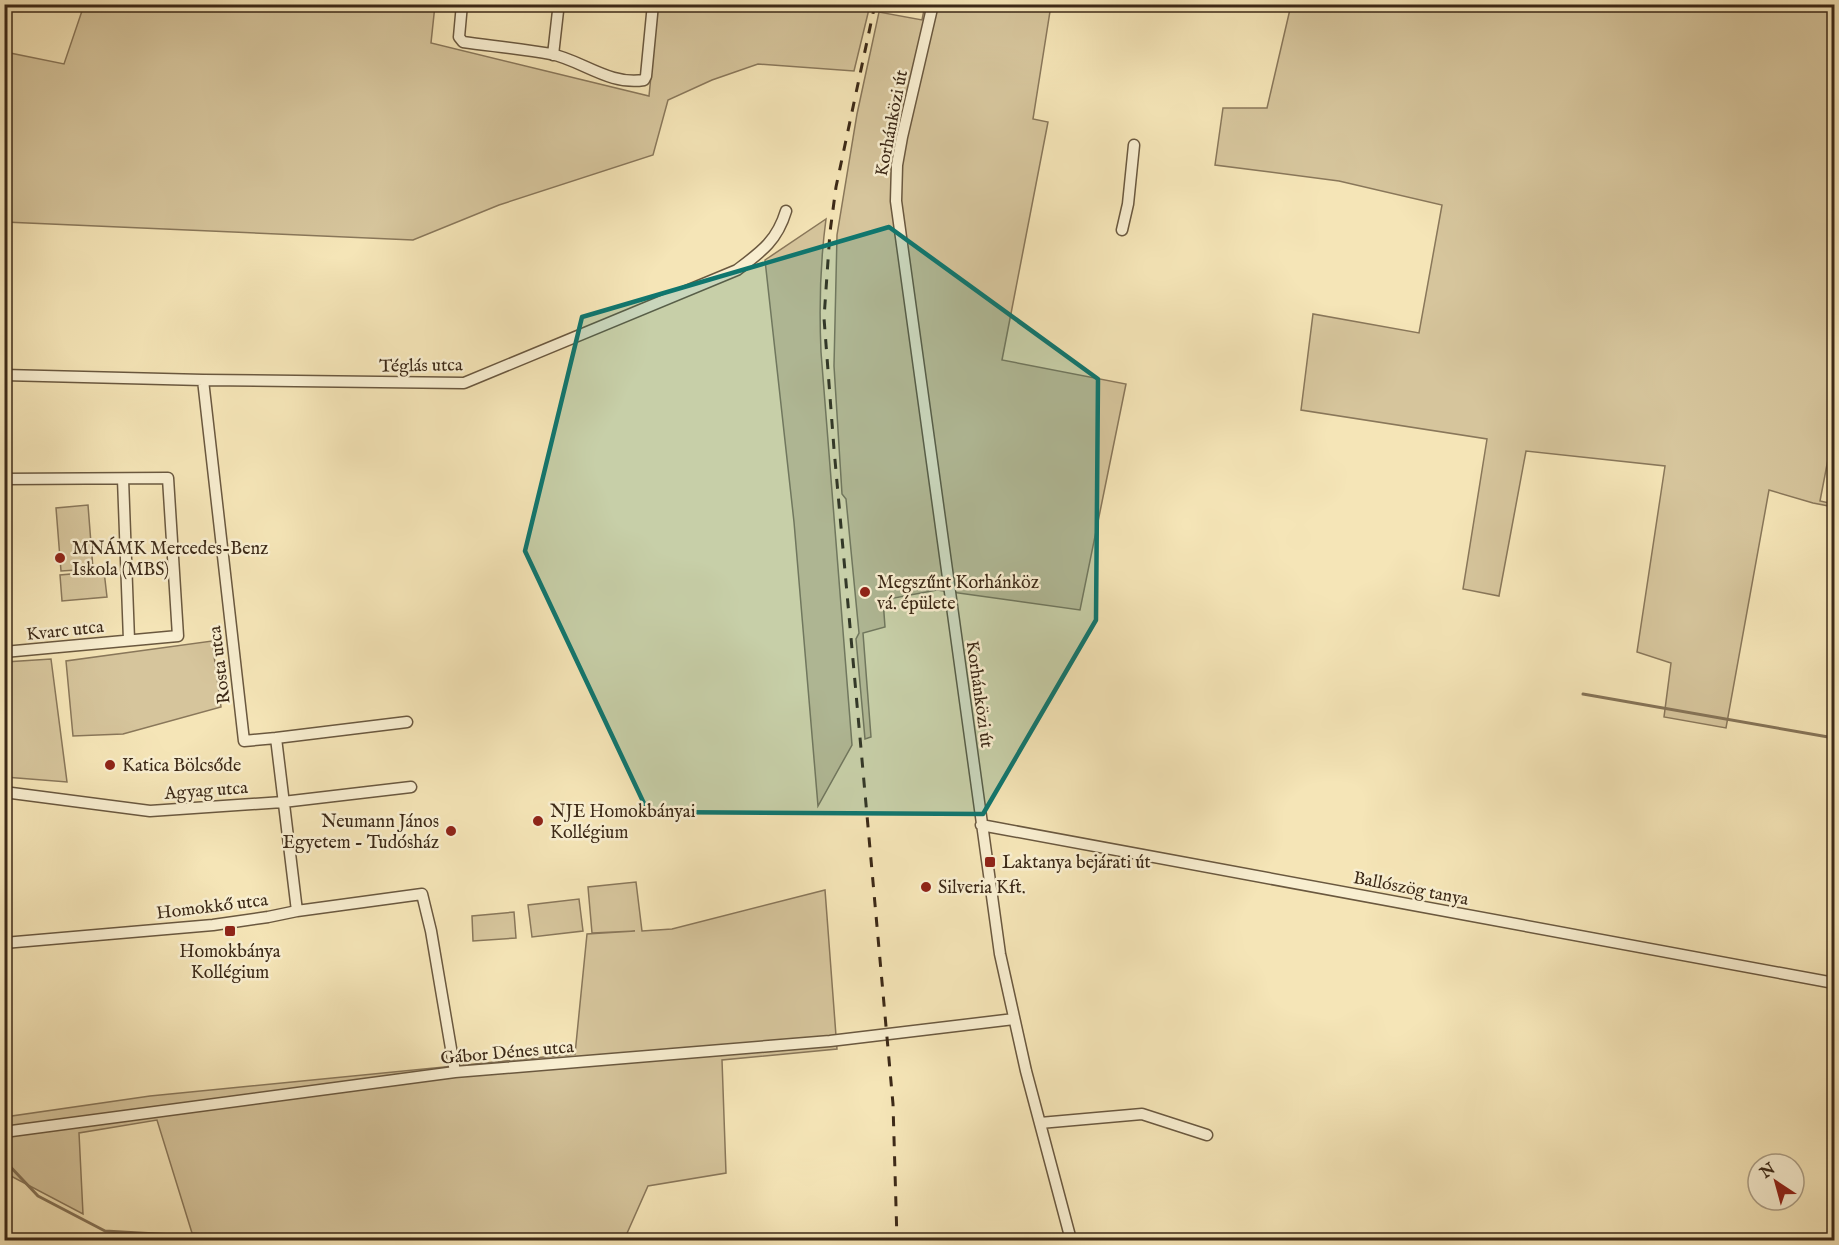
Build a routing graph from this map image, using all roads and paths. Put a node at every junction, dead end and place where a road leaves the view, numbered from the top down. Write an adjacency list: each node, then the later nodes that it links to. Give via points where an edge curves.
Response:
1 (462, 4): 5 (street, via 459,37 463,42)
2 (653, 4): 5 (street, via 644,80 614,78)
3 (933, 4): 20 (street, Korhánközi út, via 899,155 896,201)
4 (559, 7): 5 (street)
5 (553, 55)
6 (1134, 145): 8 (street)
7 (786, 211): 10 (street, Téglás utca, via 781,227 767,247 737,270 464,383)
8 (1122, 230)
9 (4, 375): 10 (street, Téglás utca)
10 (203, 380): 16 (street, Rosta utca, via 244,741)
11 (4, 479): 12 (street)
12 (123, 479): 13 (street, Kvarc utca); 13 (street, Kvarc utca, via 168,478 178,636)
13 (129, 640): 14 (street, Kvarc utca)
14 (4, 652)
15 (407, 722): 16 (street)
16 (276, 738): 19 (street)
17 (411, 787): 19 (street, Agyag utca)
18 (4, 792): 19 (street, Agyag utca, via 150,811)
19 (283, 802): 21 (street)
20 (981, 825): 23 (street, Ballószög tanya); 24 (street, Korhánközi út)
21 (297, 911): 22 (street, Homokkő utca, via 213,925); 25 (street, Homokkő utca, via 423,894)
22 (4, 943)
23 (1834, 983)
24 (1014, 1019): 25 (street, Gábor Dénes utca, via 830,1041); 26 (street, Korhánközi út)
25 (455, 1072): 27 (street, Gábor Dénes utca)
26 (1040, 1122): 28 (street, via 1142,1114); 29 (street, Korhánközi út)
27 (4, 1132)
28 (1207, 1135)
29 (1071, 1240)

